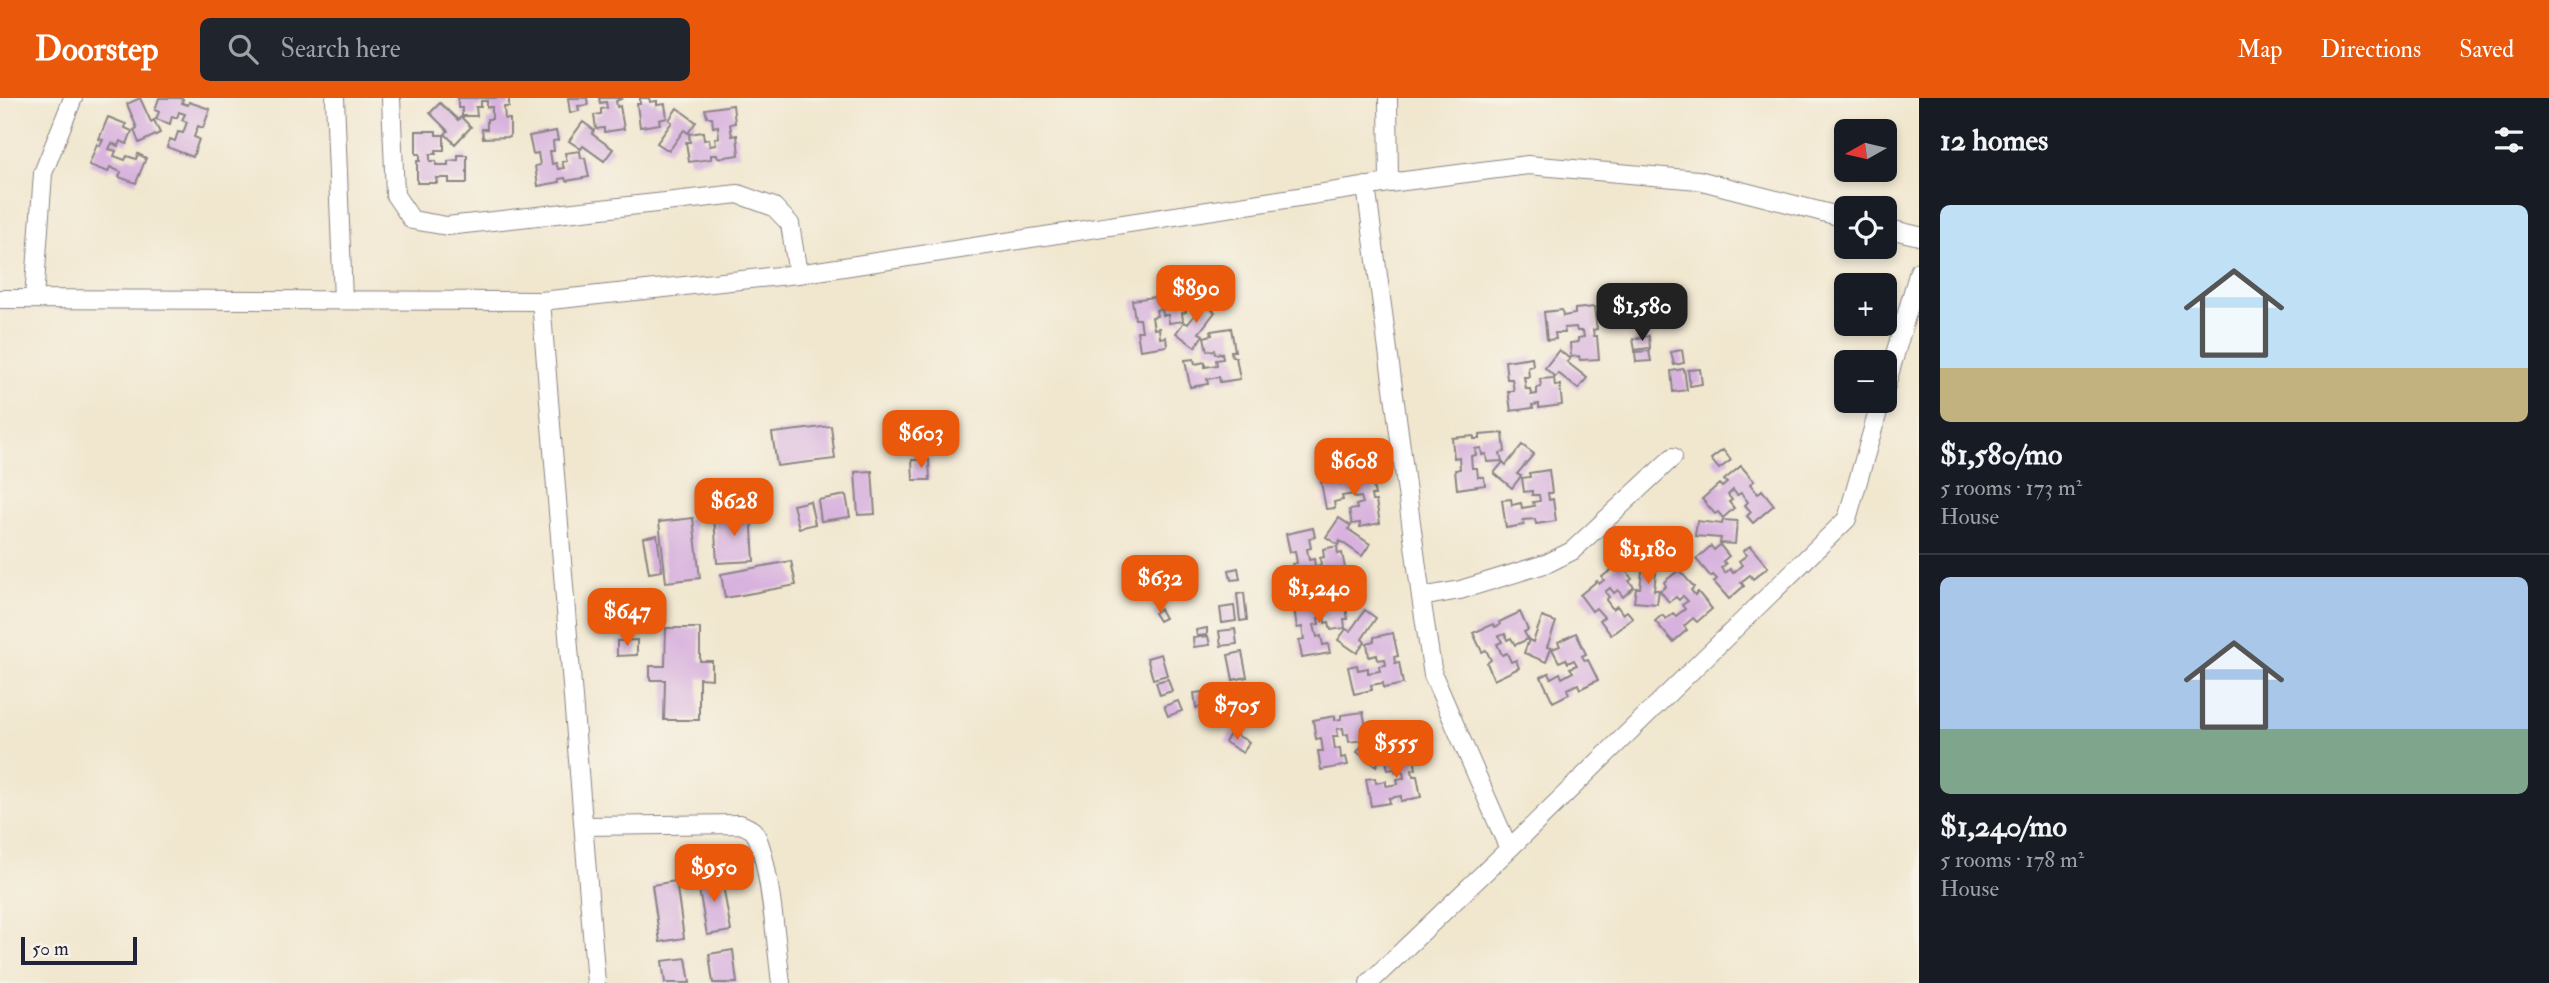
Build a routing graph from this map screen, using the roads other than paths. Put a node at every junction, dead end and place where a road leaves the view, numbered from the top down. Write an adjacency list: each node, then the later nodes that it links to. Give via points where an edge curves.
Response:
1 (73, 98): 13 (street, via 43,173)
2 (335, 98): 14 (street)
3 (391, 98): 11 (street, via 395,195 412,220 447,226 738,194 774,207 790,223)
4 (1388, 98): 5 (street)
5 (1389, 183): 6 (street); 7 (street, via 1528,164 1698,180)
6 (1366, 186): 11 (street); 19 (street)
7 (1834, 215)
8 (1897, 231): 9 (street)
9 (1919, 236)
10 (1919, 271): 16 (street)
11 (798, 274): 15 (street)
12 (0, 299): 13 (street)
13 (34, 299): 14 (street)
14 (344, 300): 15 (street)
15 (541, 301): 20 (street)
16 (1896, 350)
17 (1878, 413): 21 (street, via 1847,519)
18 (1673, 457): 19 (street, via 1572,551 1460,590)
19 (1421, 597): 21 (street, via 1433,675)
20 (584, 826): 22 (street); 23 (street, via 740,824 753,831 762,850)
21 (1509, 849): 24 (street)
22 (596, 983)
23 (781, 983)
24 (1368, 983)

